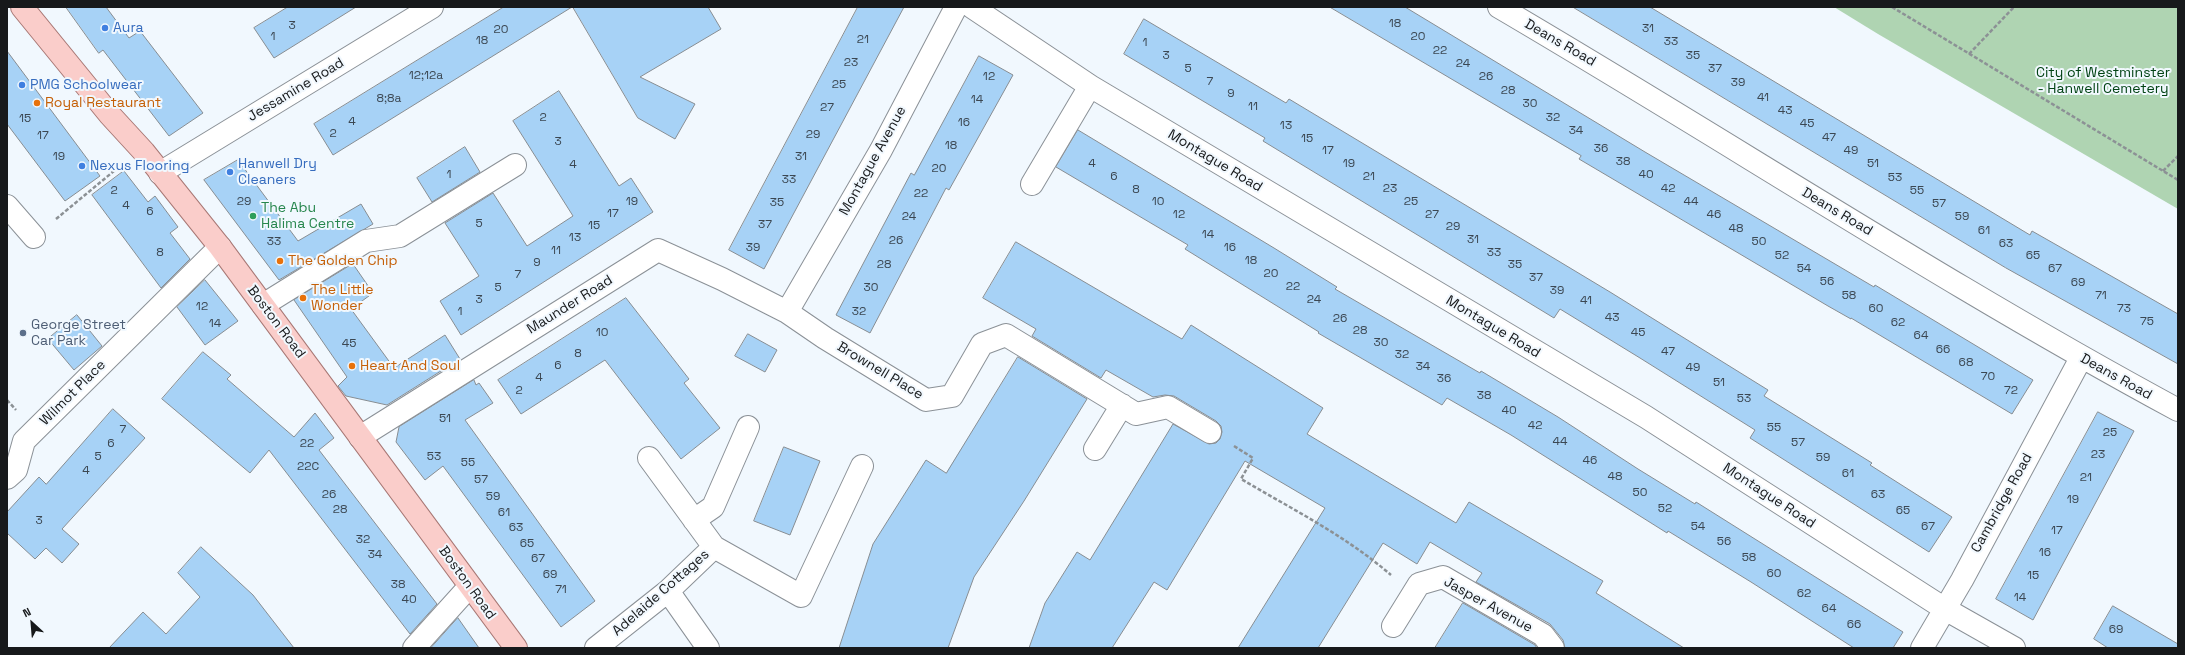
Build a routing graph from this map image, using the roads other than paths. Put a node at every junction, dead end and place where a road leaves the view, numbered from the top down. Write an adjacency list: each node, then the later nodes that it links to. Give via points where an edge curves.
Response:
1 (22, 7): 8 (main road, Boston Road)
2 (432, 7): 8 (street, Jessamine Road)
3 (956, 7): 14 (street, Montague Avenue, via 881,150)
4 (972, 7): 6 (street, Montague Road)
5 (1499, 7): 15 (street, Deans Road, via 1628,82 1811,197)
6 (1090, 86): 9 (street); 29 (street, Montague Road, via 1646,417)
7 (515, 165): 13 (street, via 400,236 366,241)
8 (160, 173): 12 (main road, Boston Road)
9 (1032, 184)
10 (7, 206): 11 (street)
11 (34, 238)
12 (220, 247): 13 (main road, Boston Road); 24 (street, Wilmot Place, via 24,441 16,470)
13 (263, 305): 20 (main road, Boston Road)
14 (786, 312): 16 (street, Brownell Place, via 926,400 952,396 982,344 1006,335); 20 (street, Maunder Road, via 658,250)
15 (2081, 358): 17 (street, Deans Road); 29 (street, Cambridge Road)
16 (1122, 405): 19 (street, Brownell Place, via 1136,414 1168,406); 21 (street)
17 (2178, 410)
18 (748, 427): 25 (street, via 713,507)
19 (1210, 432)
20 (360, 437): 27 (main road, Boston Road)
21 (1096, 449)
22 (649, 458): 25 (street, Adelaide Cottages)
23 (862, 466): 26 (street, via 801,596)
24 (7, 478)
25 (694, 520): 26 (street, Adelaide Cottages)
26 (714, 547): 28 (street, Adelaide Cottages)
27 (469, 587): 31 (street); 32 (main road, Boston Road)
28 (668, 591): 33 (street, Adelaide Cottages); 34 (street)
29 (1945, 608): 36 (street, Cambridge Road); 37 (street, Montague Road)
30 (1393, 626): 35 (street, Jasper Avenue, via 1419,584 1443,577 1543,635)
31 (414, 648)
32 (516, 648)
33 (596, 648)
34 (708, 648)
35 (1553, 648)
36 (1922, 648)
37 (2014, 648)

